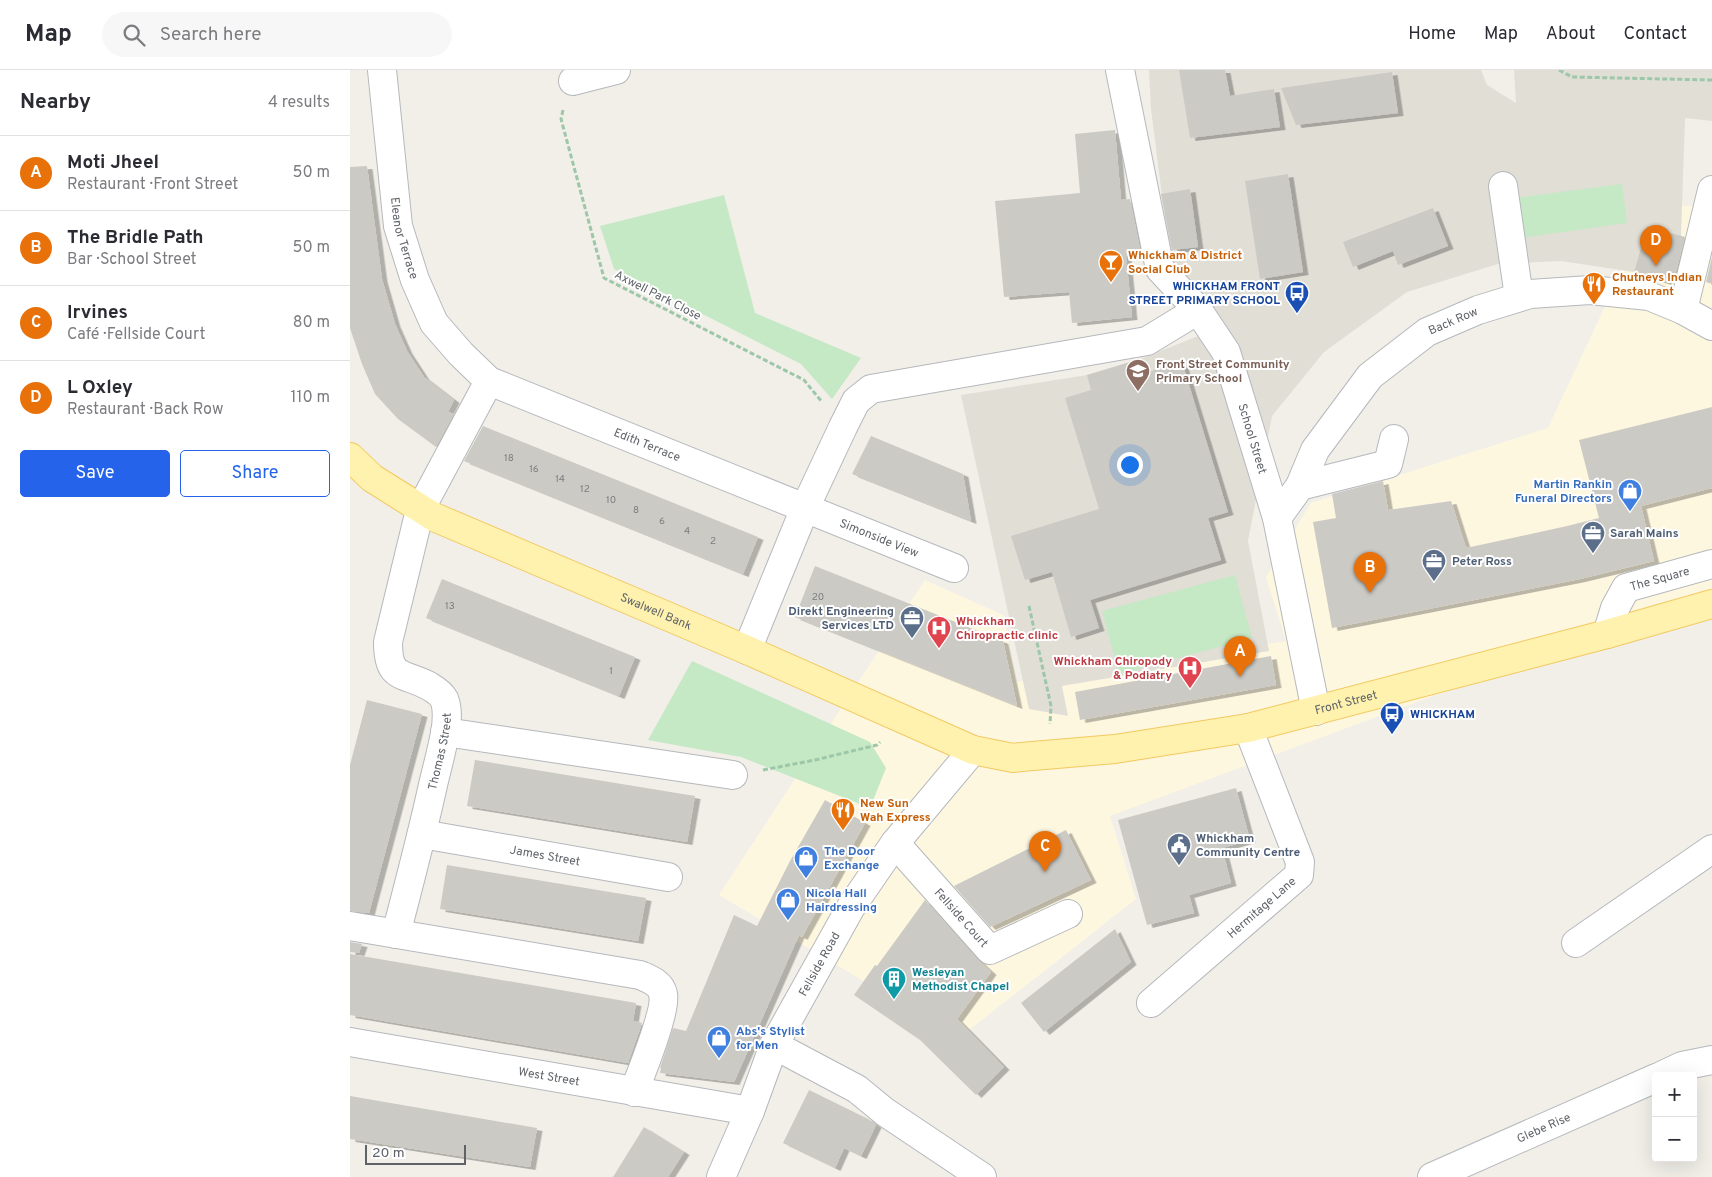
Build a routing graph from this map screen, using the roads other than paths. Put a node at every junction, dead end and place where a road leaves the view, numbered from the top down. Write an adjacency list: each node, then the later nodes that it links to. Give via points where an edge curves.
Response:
1 (382, 70): 11 (street, Eleanor Terrace, via 398,226 415,280 434,323)
2 (616, 70): 4 (street)
3 (1120, 70): 8 (street, School Street, via 1160,269)
4 (573, 81)
5 (1503, 186): 7 (street)
6 (1712, 190): 9 (street)
7 (1519, 298): 9 (street, Back Row, via 1530,294 1590,290 1649,296); 14 (street, Back Row, via 1478,310 1427,332 1370,376 1316,450)
8 (1198, 310): 15 (street, via 1148,341 871,389 856,401); 17 (street, School Street, via 1226,352)
9 (1684, 310): 10 (street, Back Row)
10 (1712, 326)
11 (489, 381): 15 (street, Edith Terrace); 16 (street)
12 (1394, 440): 14 (street, via 1388,464)
13 (350, 457): 16 (main road, Swalwell Bank, via 372,478)
14 (1300, 486): 17 (street, Back Row)
15 (805, 508): 19 (street, Simonside View); 22 (street)
16 (420, 510): 22 (main road, Swalwell Bank); 25 (street, Thomas Street, via 388,642 388,655 392,667 404,677 420,681 444,698)
17 (1277, 518): 23 (street, School Street)
18 (1712, 564): 21 (street, The Square, via 1626,588 1615,608)
19 (954, 568)
20 (1712, 604): 21 (main road, Front Street)
21 (1607, 634): 23 (main road, Front Street)
22 (747, 650): 26 (main road, Swalwell Bank)
23 (1316, 711): 24 (main road, Front Street)
24 (1248, 728): 26 (main road, Front Street, via 1115,749 1013,758); 36 (street, Hermitage Lane, via 1300,862 1299,875)
25 (445, 732): 27 (street); 28 (street, Thomas Street)
26 (973, 750): 29 (street, Fellside Road)
27 (733, 775)
28 (422, 834): 31 (street, James Street); 34 (street, Thomas Street)
29 (895, 843): 32 (street, Fellside Court, via 990,950); 38 (street, Fellside Road, via 851,907)
30 (1712, 849): 35 (street)
31 (668, 876)
32 (1068, 914)
33 (350, 926): 34 (street)
34 (396, 934): 42 (street, via 640,975 655,982 663,993 662,1012)
35 (1576, 943)
36 (1151, 1003)
37 (350, 1042): 42 (street, West Street)
38 (774, 1045): 43 (street, Fellside Road); 45 (street, via 857,1090)
39 (1712, 1060): 40 (street)
40 (1669, 1072)
41 (1652, 1080): 46 (street, Glebe Rise)
42 (634, 1092): 43 (street, West Street)
43 (750, 1112): 44 (street, Fellside Road)
44 (721, 1177)
45 (982, 1177)
46 (1432, 1177)

